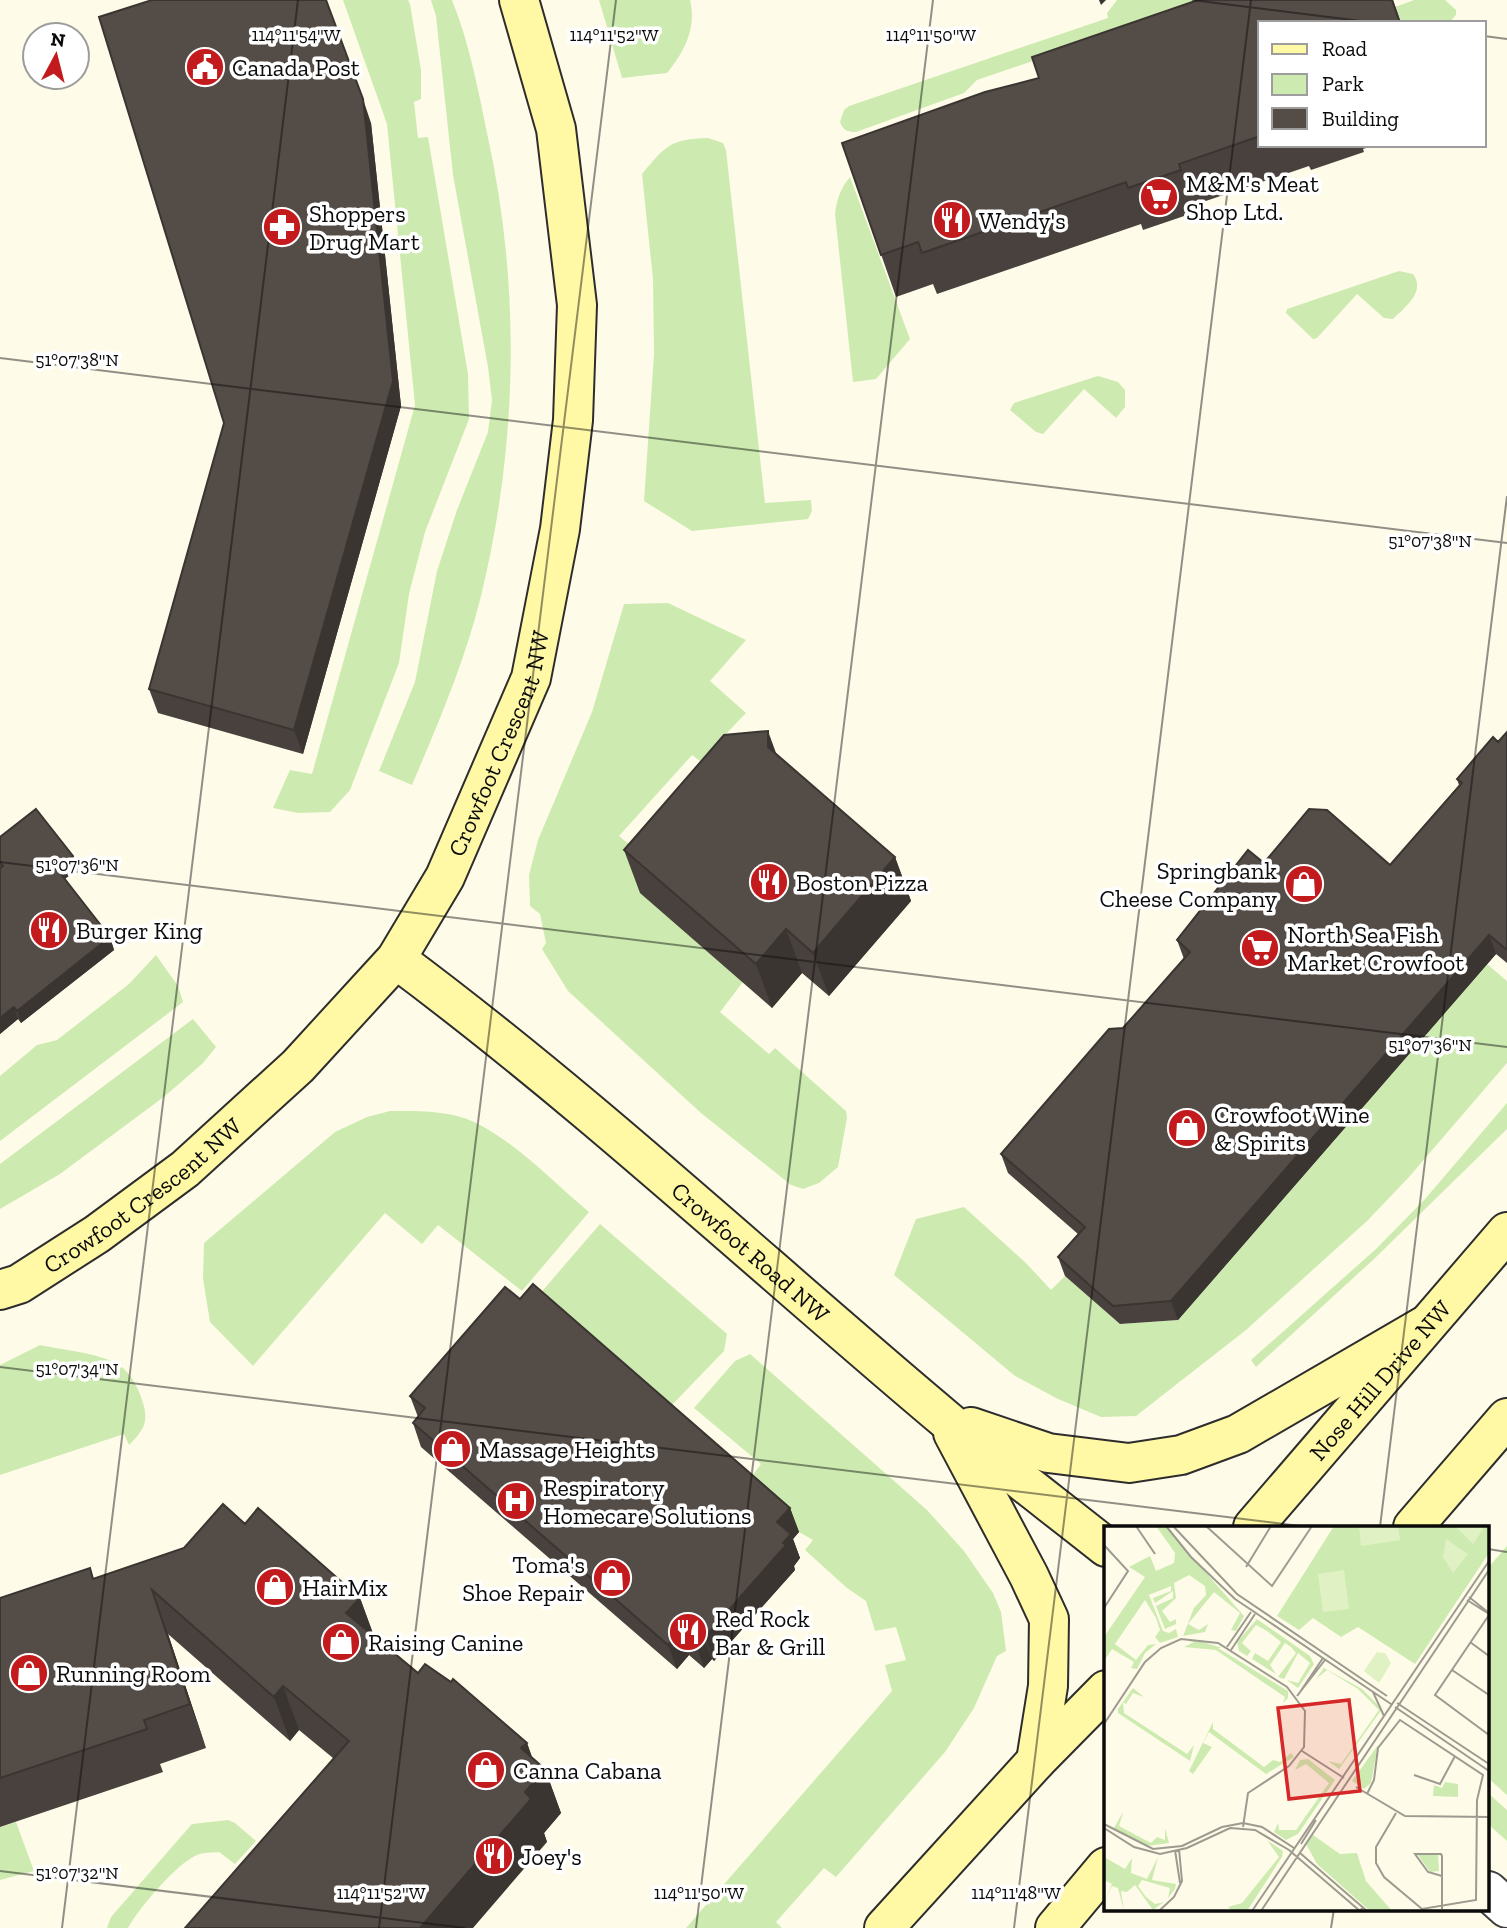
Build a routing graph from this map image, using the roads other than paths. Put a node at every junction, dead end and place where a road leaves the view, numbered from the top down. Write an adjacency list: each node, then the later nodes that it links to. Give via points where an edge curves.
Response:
1 (519, 0): 2 (street, Crowfoot Crescent NW, via 556,129 577,305 573,420 560,530 531,678 445,877)
2 (396, 959): 4 (street, Crowfoot Crescent NW, via 298,1066 185,1169 97,1234 19,1284); 7 (street, Crowfoot Road NW, via 472,1015)
3 (1507, 1233): 5 (street, Nose Hill Drive NW)
4 (0, 1290)
5 (1424, 1326): 7 (street, via 1238,1434 1181,1455 1129,1463 1048,1453); 8 (street, Nose Hill Drive NW)
6 (1507, 1418): 9 (street)
7 (945, 1419): 10 (street, Crowfoot Road NW); 12 (street, via 1049,1619 1048,1686)
8 (1254, 1526)
9 (1414, 1526)
10 (1104, 1545)
11 (1104, 1692): 12 (street)
12 (1036, 1761): 17 (street)
13 (1104, 1869): 18 (street)
14 (1490, 1893): 16 (street)
15 (1104, 1907): 19 (street)
16 (1507, 1908)
17 (884, 1928)
18 (1055, 1928)
19 (1063, 1928)

